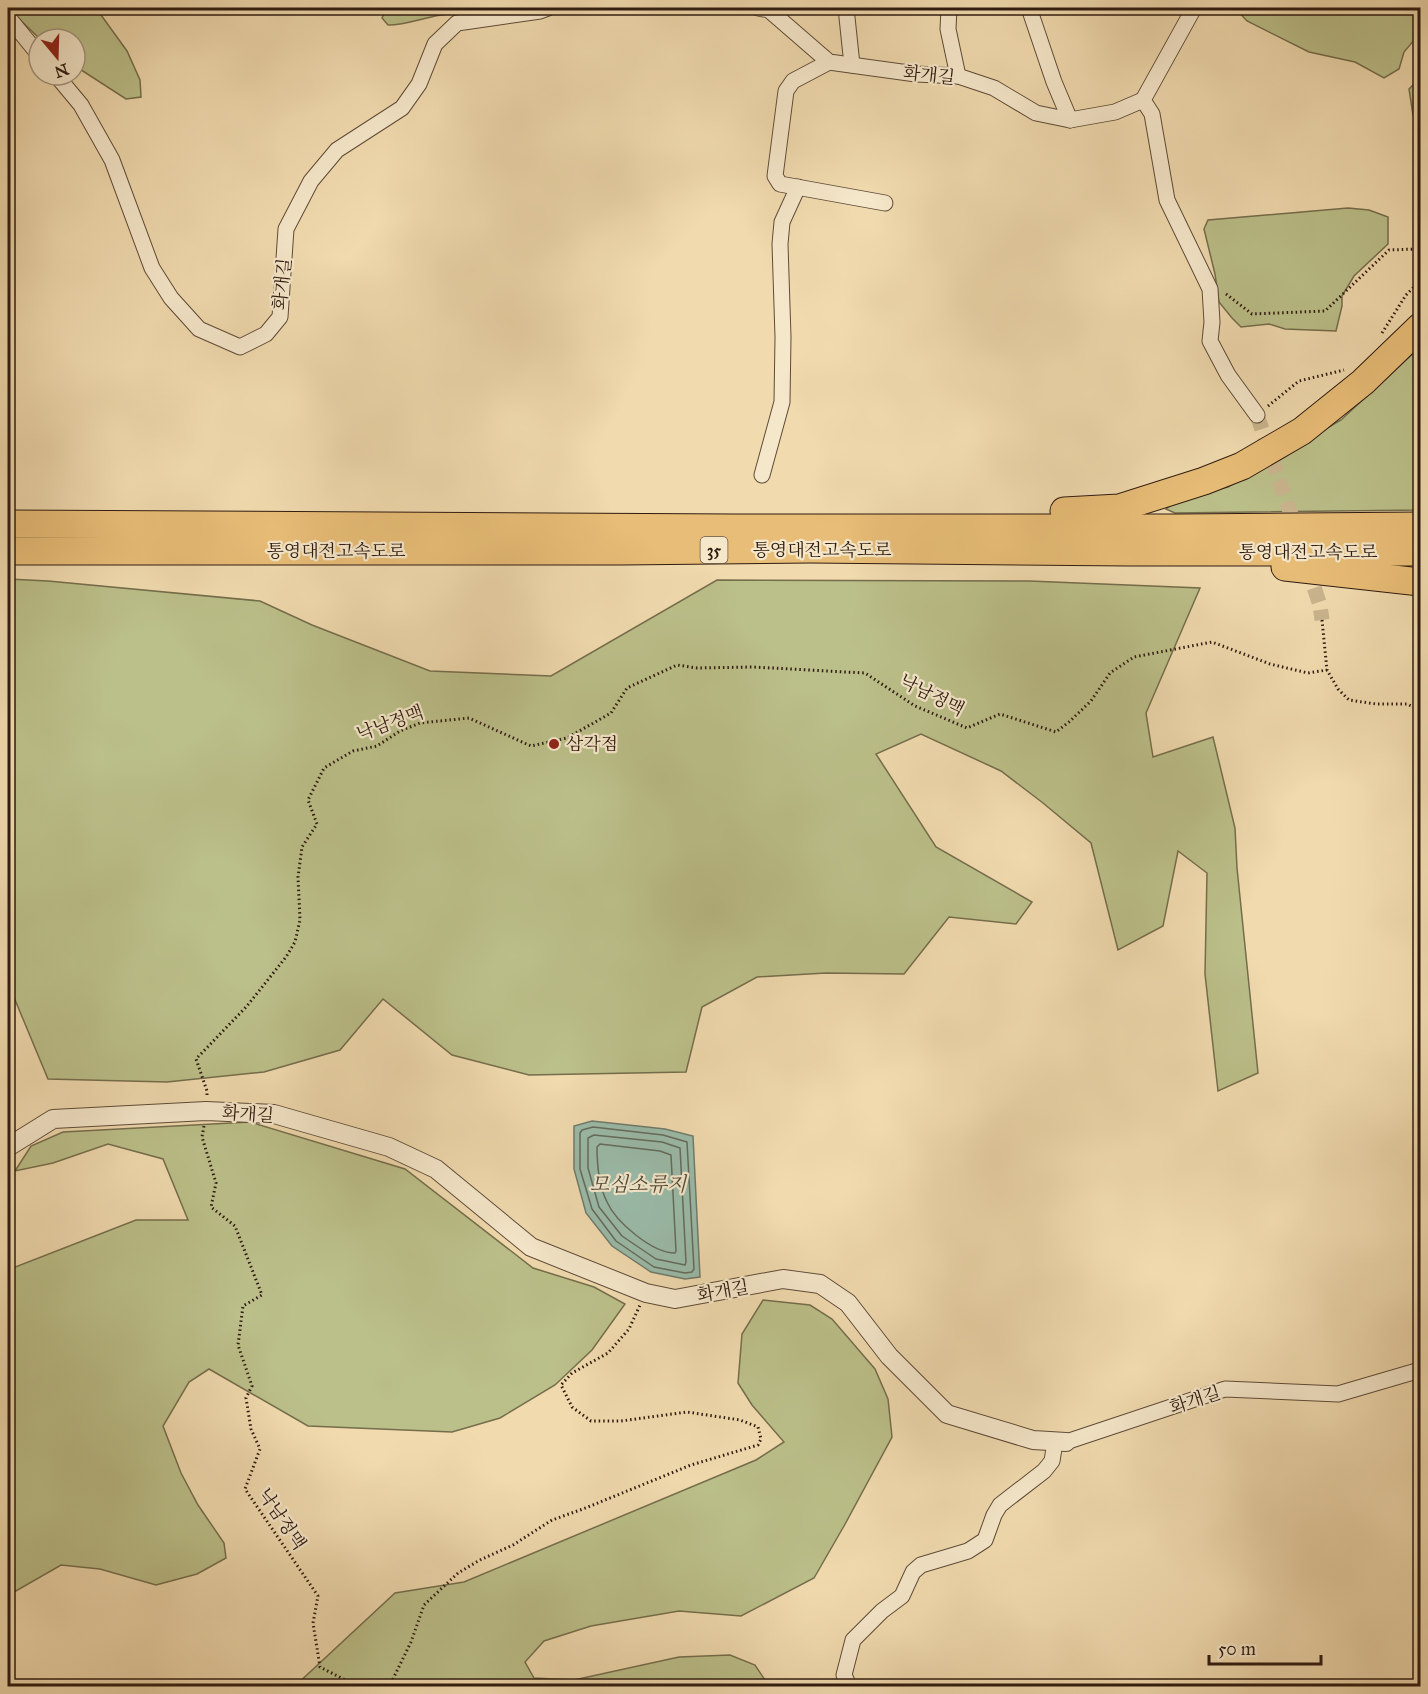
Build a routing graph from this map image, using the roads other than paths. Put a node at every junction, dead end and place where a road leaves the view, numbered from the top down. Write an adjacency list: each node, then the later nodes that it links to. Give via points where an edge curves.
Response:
1 (548, 8): 12 (street, 화개길, via 457,23 435,44 419,84 402,108 337,150 311,181 286,229 280,317 266,334 240,347 199,329 171,298 152,268 112,160 81,105)
2 (758, 8): 9 (street, via 769,10)
3 (846, 8): 10 (street)
4 (949, 8): 11 (street, via 948,29)
5 (1029, 8): 14 (street)
6 (1194, 8): 13 (street)
7 (8, 17): 8 (street)
8 (27, 40)
9 (829, 62): 10 (street, 화개길); 15 (street, via 793,81 786,91 775,176 780,184)
10 (852, 65): 11 (street, 화개길)
11 (958, 76): 14 (street, 화개길, via 994,88 1036,113)
12 (66, 87)
13 (1143, 100): 14 (street, 화개길, via 1115,112); 18 (street, via 1152,114 1167,200 1210,289 1210,341 1228,375)
14 (1070, 120)
15 (798, 187): 16 (street); 19 (street, via 782,222 782,402)
16 (885, 203)
17 (1420, 327): 22 (highway, via 1363,382 1302,431 1242,466 1119,508)
18 (1257, 415)
19 (762, 475)
20 (8, 524): 22 (highway, 통영대전고속도로 / 35)
21 (1420, 526): 22 (highway, 통영대전고속도로 / 35)
22 (734, 528)
23 (8, 551): 24 (highway, 통영대전고속도로 / 35)
24 (1129, 552): 25 (highway, 통영대전고속도로 / 35); 26 (highway)
25 (1420, 552)
26 (1420, 582)
27 (8, 1147): 29 (street, 화개길, via 53,1119 206,1111 274,1114 389,1147 436,1169 531,1247 646,1293 675,1299 783,1280 820,1284 848,1303 889,1356 947,1414 1033,1440)
28 (1420, 1370): 29 (street, 화개길, via 1338,1394 1225,1389)
29 (1061, 1442): 30 (street, via 1044,1471 1000,1505 985,1540 968,1551 921,1565 913,1572 902,1596 854,1640 844,1675)
30 (849, 1686)

